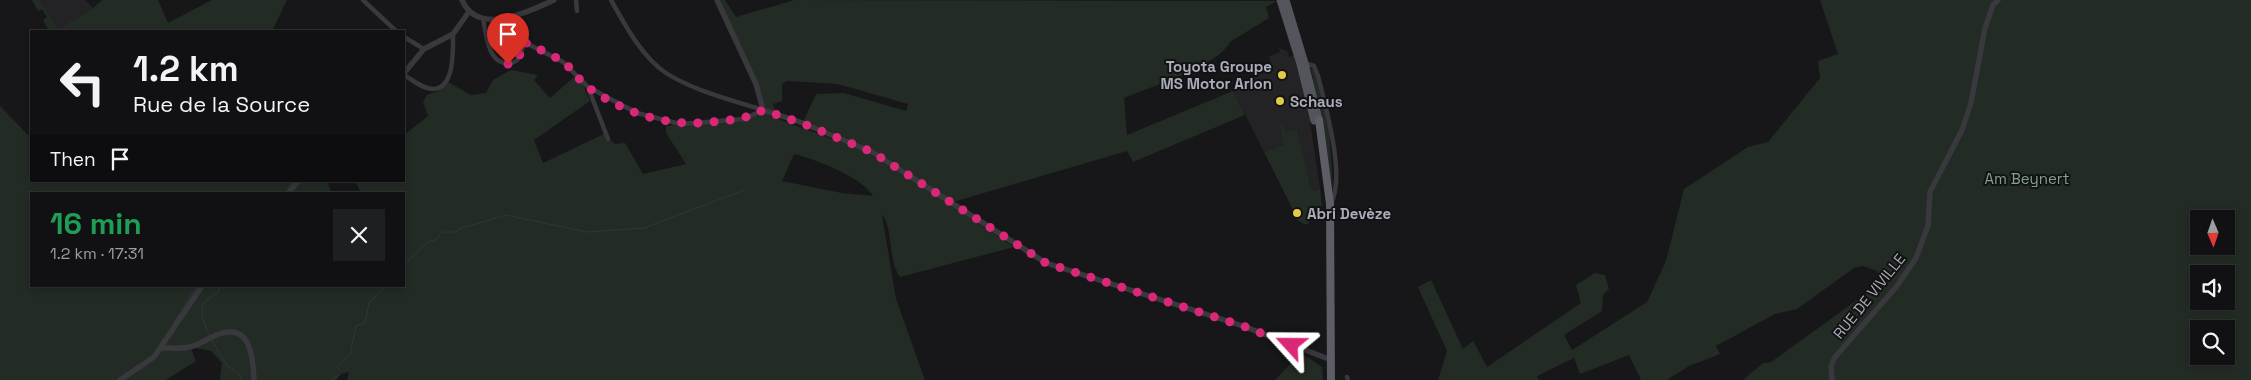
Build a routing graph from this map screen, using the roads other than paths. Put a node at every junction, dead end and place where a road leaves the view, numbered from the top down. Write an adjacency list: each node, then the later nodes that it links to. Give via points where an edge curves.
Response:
1 (364, 0): 14 (street)
2 (462, 0): 11 (street)
3 (554, 0): 13 (street)
4 (576, 0): 10 (street)
5 (611, 0): 23 (street, via 643,50 667,73 691,85)
6 (717, 0): 23 (street, via 756,84)
7 (1280, 0): 24 (main road)
8 (1286, 0): 19 (main road)
9 (1998, 0): 36 (street, RUE DE VIVILLE, via 1987,22 1972,103 1930,192 1925,236 1916,258 1897,286 1835,356 1830,366)
10 (577, 11)
11 (468, 12): 12 (street); 15 (street)
12 (483, 18): 13 (street); 17 (street, via 496,60 502,63 518,60)
13 (512, 19): 17 (street)
14 (395, 30)
15 (453, 34): 18 (street); 21 (street, via 452,68 439,88 428,88)
16 (405, 38): 18 (street)
17 (524, 42): 22 (street, via 563,62)
18 (424, 48): 20 (street)
19 (1306, 62): 24 (main road); 28 (street, via 1314,66 1318,76 1333,144 1335,190)
20 (405, 73)
21 (405, 75)
22 (588, 87): 23 (street, via 637,113 680,124 744,118); 25 (street)
23 (763, 110): 31 (street, via 872,152 1046,263 1251,329)
24 (1316, 121): 28 (highway); 31 (highway, via 1325,214)
25 (608, 139)
26 (297, 182): 27 (street)
27 (290, 192)
28 (1330, 204): 35 (highway)
29 (201, 287): 30 (street)
30 (162, 348): 32 (street); 33 (street, via 189,347 218,335 240,334 250,348)
31 (1326, 358): 34 (highway)
32 (120, 380)
33 (254, 380)
34 (1326, 380)
35 (1331, 380)
36 (1832, 380)

